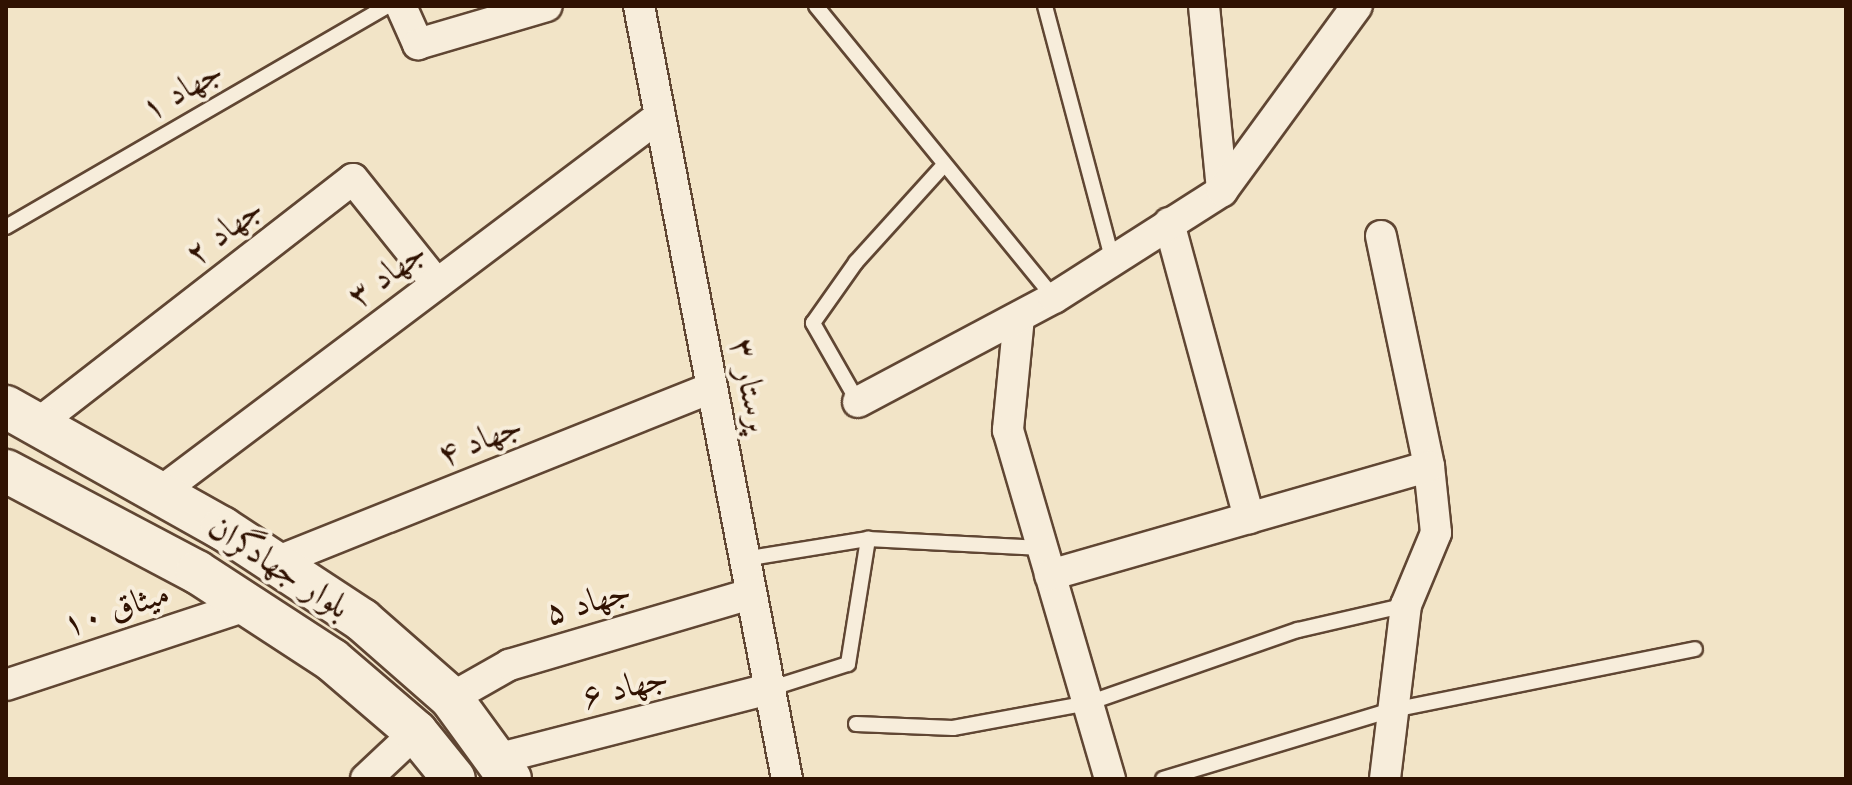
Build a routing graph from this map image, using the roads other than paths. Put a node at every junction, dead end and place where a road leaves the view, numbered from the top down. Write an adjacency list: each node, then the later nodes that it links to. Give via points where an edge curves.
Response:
1 (388, 6): 13 (lane, جهاد ۱)
2 (401, 6): 3 (street, via 418,44)
3 (547, 6)
4 (639, 6): 9 (street, پرستار ۳)
5 (816, 6): 10 (lane)
6 (1045, 6): 15 (lane)
7 (1204, 6): 11 (street)
8 (1357, 6): 11 (street)
9 (660, 116): 16 (street, جهاد ۳); 19 (street, پرستار ۳)
10 (943, 166): 17 (lane); 20 (lane, via 856,262 813,323)
11 (1222, 191): 12 (street)
12 (1169, 223): 15 (street); 25 (street)
13 (6, 227)
14 (1381, 236): 22 (street)
15 (1112, 258): 17 (street)
16 (437, 284): 21 (street, جهاد ۲, via 353,179); 24 (street, جهاد ۳)
17 (1054, 298): 18 (street)
18 (1019, 317): 20 (street); 28 (street, via 1008,430)
19 (712, 388): 27 (street, پرستار ۳); 29 (street, جهاد ۴)
20 (858, 402)
21 (21, 416): 24 (main road, بلوار جهادگران)
22 (1429, 466): 25 (street); 32 (street, via 1436,533)
23 (6, 471): 31 (main road, بلوار جهادگران)
24 (159, 493): 29 (main road, بلوار جهادگران)
25 (1249, 518): 28 (street)
26 (868, 539): 27 (lane); 28 (lane); 35 (lane, via 848,664)
27 (744, 559): 30 (street, پرستار ۳)
28 (1046, 561): 37 (street)
29 (276, 562): 36 (main road, بلوار جهادگران, via 362,620)
30 (751, 594): 35 (street, پرستار ۳); 36 (street, جهاد ۵, via 509,665)
31 (249, 605): 34 (street, میثاق ۱۰); 40 (main road, بلوار جهادگران, via 332,660)
32 (1406, 605): 37 (lane, via 1298,630); 38 (street)
33 (1695, 649): 38 (lane)
34 (6, 685)
35 (769, 689): 41 (street, جهاد ۶); 44 (street, پرستار ۳)
36 (451, 698): 40 (main road); 41 (main road, بلوار جهادگران)
37 (1088, 703): 39 (lane, via 953,728); 45 (street)
38 (1388, 711): 46 (lane); 47 (street)
39 (856, 724)
40 (416, 732): 42 (street); 43 (main road, بلوار جهادگران)
41 (505, 769)
42 (366, 779)
43 (454, 779)
44 (787, 779)
45 (1110, 779)
46 (1163, 779)
47 (1385, 779)

